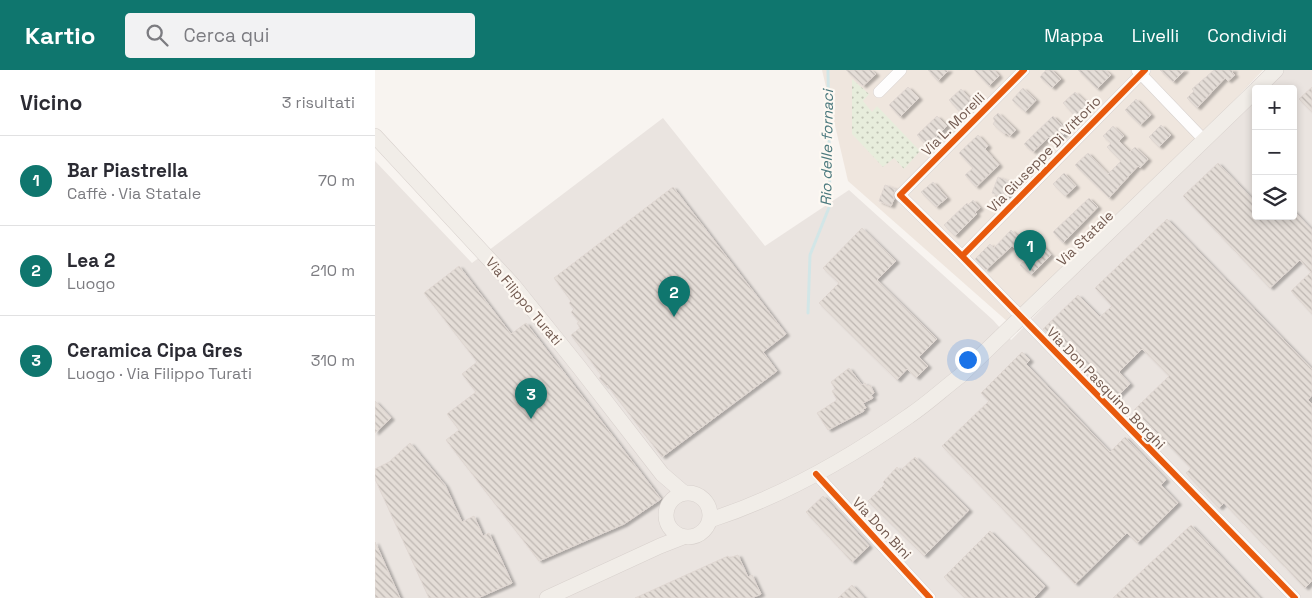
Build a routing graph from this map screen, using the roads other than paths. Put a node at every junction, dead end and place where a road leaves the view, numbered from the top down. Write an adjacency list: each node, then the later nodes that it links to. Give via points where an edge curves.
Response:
1 (901, 70): 6 (street)
2 (1024, 70): 10 (street, Via L. Morelli)
3 (1276, 70): 5 (main road, Via Statale)
4 (1141, 71): 9 (street); 11 (street, Via Giuseppe Di Vittorio)
5 (1260, 85)
6 (879, 92)
7 (1252, 93): 9 (main road, Via Statale)
8 (375, 136): 13 (main road, Via Filippo Turati, via 513,285)
9 (1205, 141): 12 (main road, Via Statale)
10 (900, 196): 11 (street, Via Don Pasquino Borghi)
11 (962, 256): 12 (street, Via Don Pasquino Borghi)
12 (1021, 318): 14 (main road, Via Statale, via 960,376 911,415 850,456); 25 (street, Via Don Pasquino Borghi)
13 (662, 474): 15 (main road, Via Filippo Turati); 16 (main road, Via Filippo Turati)
14 (816, 474): 18 (main road, Via Statale); 24 (street, Via Don Bini)
15 (684, 493): 16 (main road); 17 (main road, Via Statale, via 696,494)
16 (670, 501): 20 (main road, via 665,513)
17 (706, 502): 18 (main road, Via Statale, via 721,507); 19 (main road)
18 (747, 506): 19 (main road, Via Statale)
19 (710, 520): 21 (main road, Via Statale, via 703,532 690,538)
20 (667, 525): 21 (main road); 22 (main road)
21 (683, 537): 22 (main road, Via Statale)
22 (660, 546): 23 (main road, Via Statale)
23 (547, 598)
24 (930, 598)
25 (1295, 598)

